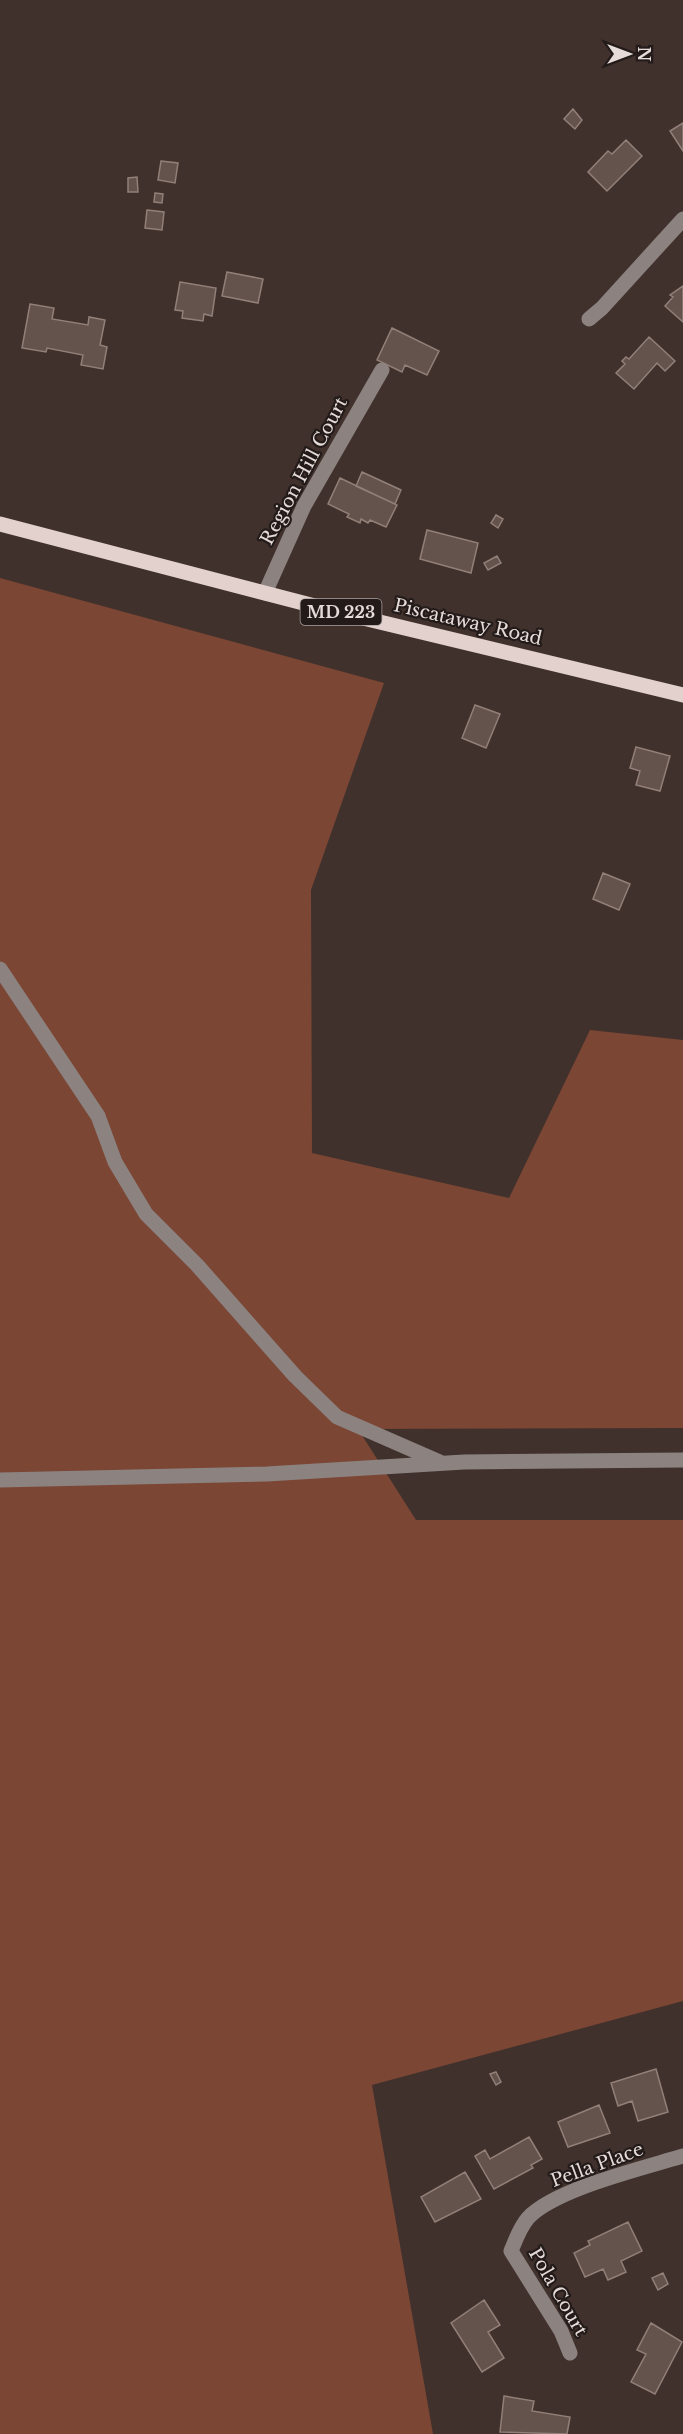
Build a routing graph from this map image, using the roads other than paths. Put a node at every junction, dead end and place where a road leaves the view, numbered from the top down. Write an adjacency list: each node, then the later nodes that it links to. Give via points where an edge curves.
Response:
1 (683, 219): 2 (street)
2 (589, 319)
3 (382, 370): 5 (street, Region Hill Court, via 304,506)
4 (0, 524): 5 (main road, Piscataway Road / MD 223)
5 (265, 593): 6 (main road, Piscataway Road / MD 223)
6 (683, 694)
7 (0, 969): 9 (street, via 98,1116 115,1162 146,1214 337,1417)
8 (683, 1460): 9 (street)
9 (443, 1463): 10 (street, via 267,1474)
10 (0, 1480)
11 (683, 2156): 12 (street, Pella Place, via 555,2199 528,2218)
12 (511, 2251): 13 (street, Pola Court, via 561,2331)
13 (570, 2354)

